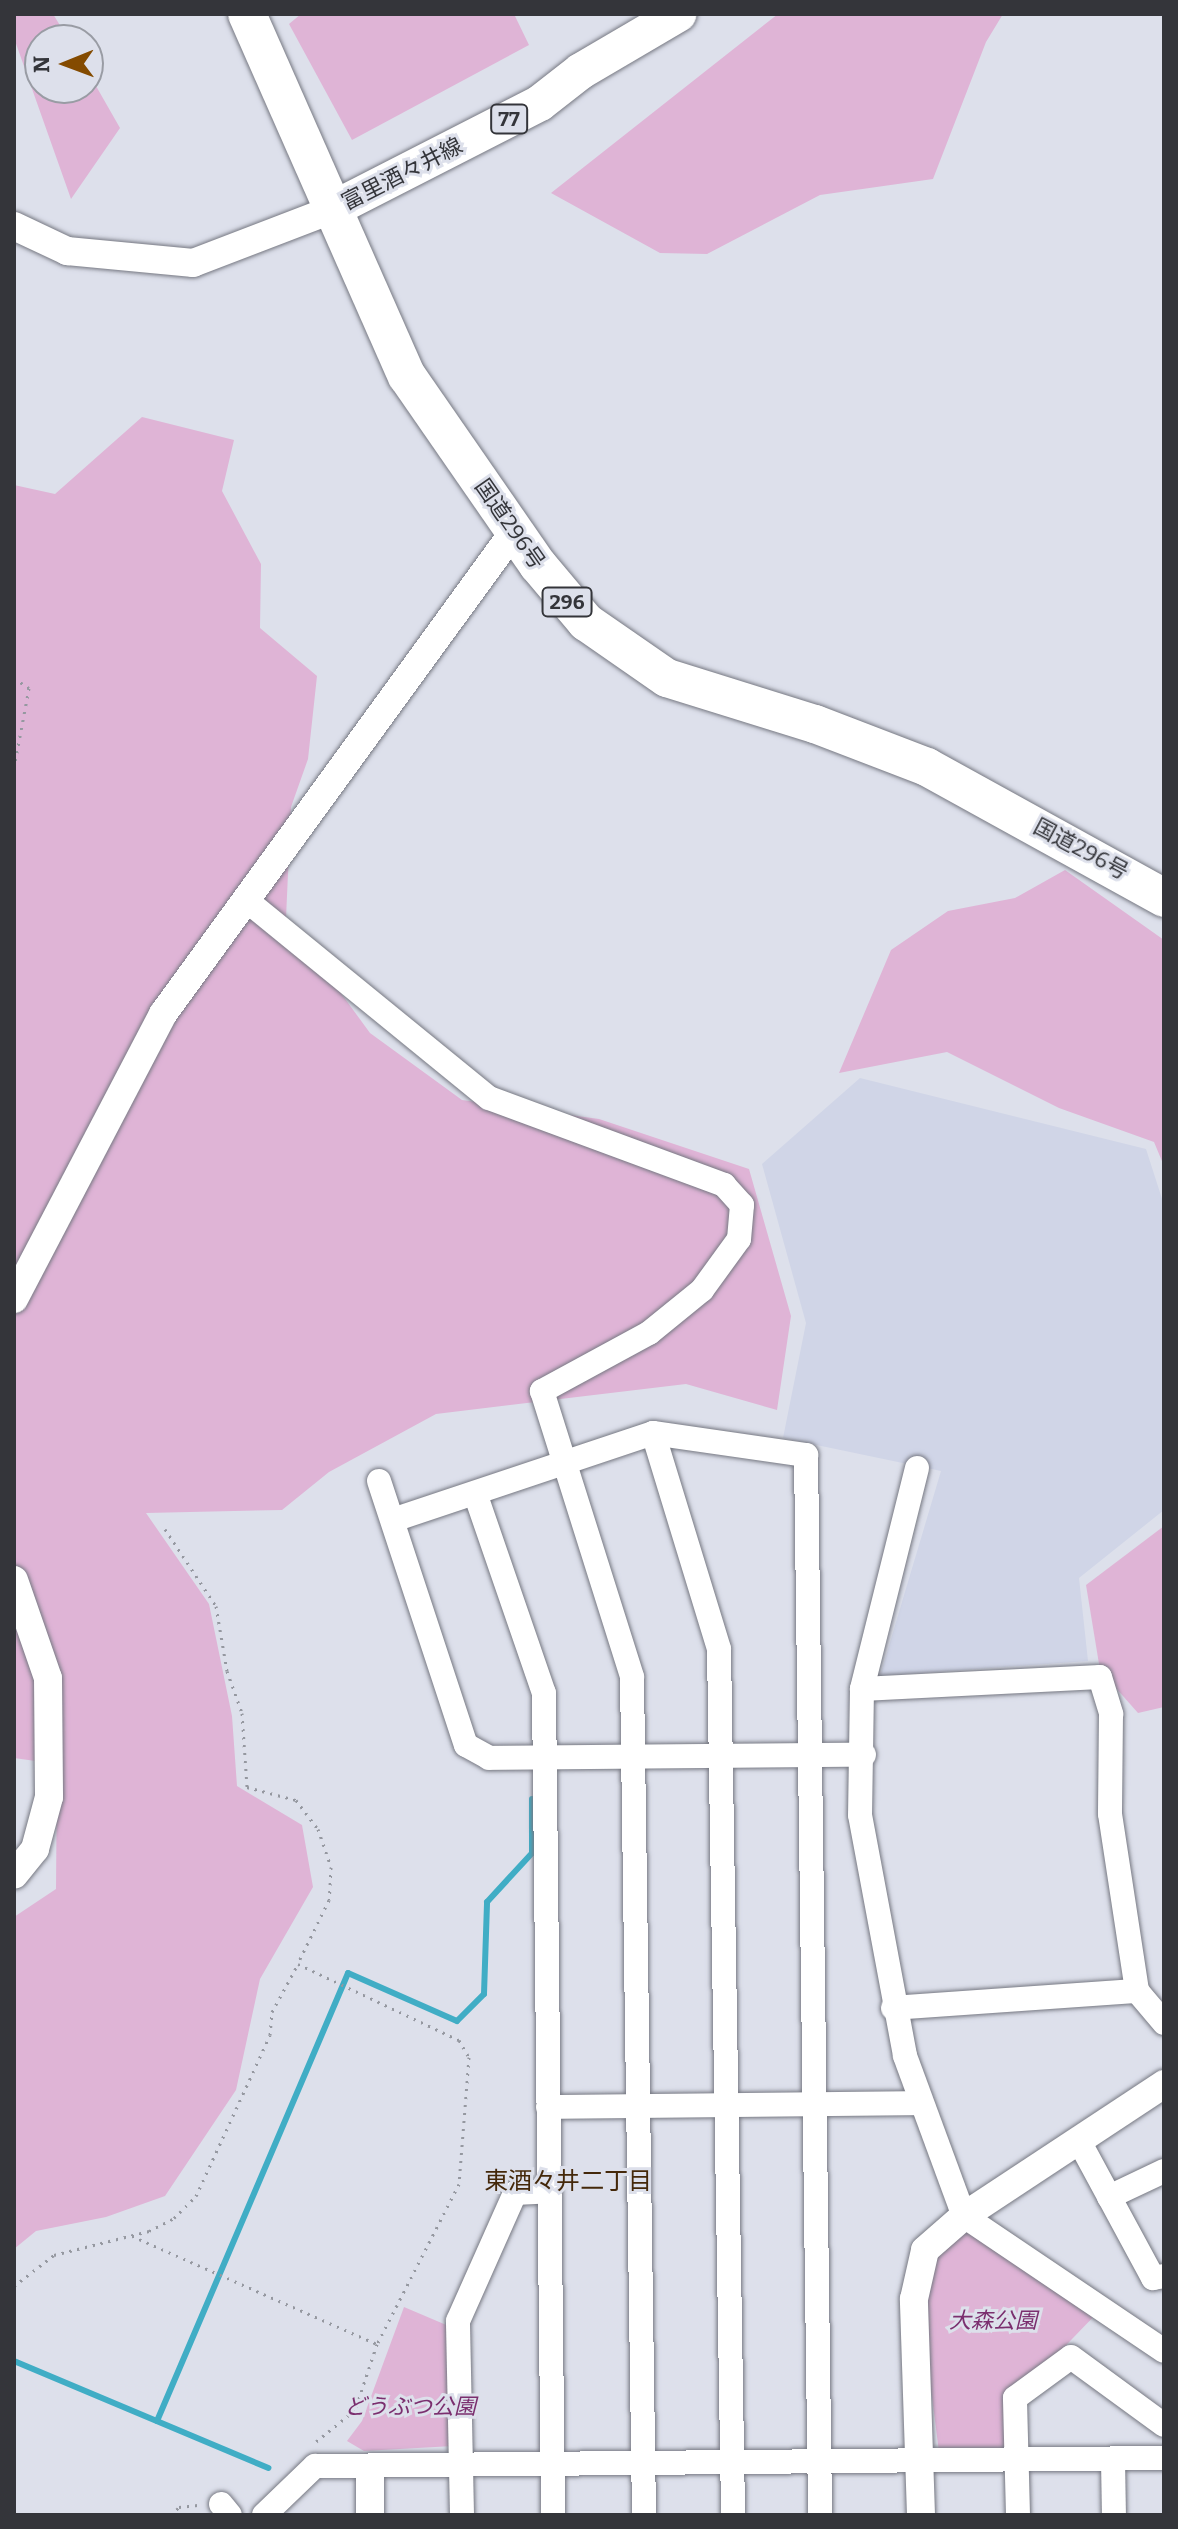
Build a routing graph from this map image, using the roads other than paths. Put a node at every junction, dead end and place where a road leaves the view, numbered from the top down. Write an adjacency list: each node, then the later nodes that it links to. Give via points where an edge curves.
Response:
1 (247, 14): 3 (highway, 国道296号 / 296)
2 (678, 14): 3 (main road, 富里酒々井線 / 77, via 581,71 540,103)
3 (331, 210): 4 (street, via 193,263 67,251); 5 (highway, 国道296号 / 296, via 407,376)
4 (14, 226)
5 (515, 530): 6 (highway, 国道296号 / 296, via 586,622 667,678 815,724 927,767); 7 (street)
6 (1164, 898)
7 (246, 900): 8 (street, via 163,1014); 10 (street, via 489,1098 724,1185 742,1205 739,1239 702,1290 649,1333 542,1391)
8 (14, 1299)
9 (653, 1433): 10 (street); 17 (street, via 719,1649); 19 (street, via 806,1455)
10 (565, 1464): 13 (street); 18 (street, via 632,1677)
11 (917, 1468): 16 (street)
12 (379, 1481): 14 (street)
13 (475, 1493): 14 (street); 21 (street, via 544,1693)
14 (393, 1520): 21 (street, via 466,1745 489,1758)
15 (14, 1580): 22 (street, via 48,1678 49,1797 35,1849)
16 (862, 1689): 20 (street); 23 (street, via 1100,1677 1111,1714 1110,1814)
17 (721, 1753): 18 (street); 19 (street); 30 (street)
18 (634, 1754): 21 (street); 31 (street)
19 (809, 1754): 20 (street); 29 (street)
20 (864, 1755): 24 (street, via 860,1815)
21 (543, 1759): 28 (street)
22 (14, 1875)
23 (1137, 1991): 24 (street); 25 (street)
24 (893, 2008): 27 (street)
25 (1164, 2023)
26 (1164, 2084): 32 (street)
27 (919, 2103): 29 (street); 36 (street)
28 (548, 2107): 31 (street); 34 (street)
29 (814, 2107): 30 (street); 46 (street)
30 (726, 2108): 31 (street); 43 (street)
31 (637, 2109): 45 (street)
32 (1079, 2141): 35 (street); 36 (street)
33 (1164, 2171): 35 (street)
34 (550, 2191): 47 (street, via 515,2193 458,2321); 48 (street)
35 (1109, 2197): 37 (street, via 1153,2278)
36 (964, 2216): 38 (street); 44 (street, via 925,2250 917,2272)
37 (1164, 2276)
38 (1164, 2351)
39 (1164, 2425): 42 (street, via 1071,2357 1015,2398)
40 (1164, 2458): 41 (street)
41 (1113, 2460): 42 (street); 59 (street)
42 (1018, 2462): 44 (street); 58 (street)
43 (733, 2463): 45 (street); 46 (street); 55 (street)
44 (920, 2463): 46 (street); 57 (street)
45 (643, 2465): 48 (street); 54 (street)
46 (819, 2465): 56 (street)
47 (461, 2466): 48 (street); 49 (street); 52 (street)
48 (552, 2467): 53 (street)
49 (370, 2468): 50 (street, via 315,2466); 51 (street)
50 (270, 2512)
51 (370, 2515)
52 (462, 2515)
53 (553, 2515)
54 (644, 2515)
55 (733, 2515)
56 (820, 2515)
57 (921, 2515)
58 (1018, 2515)
59 (1114, 2515)

